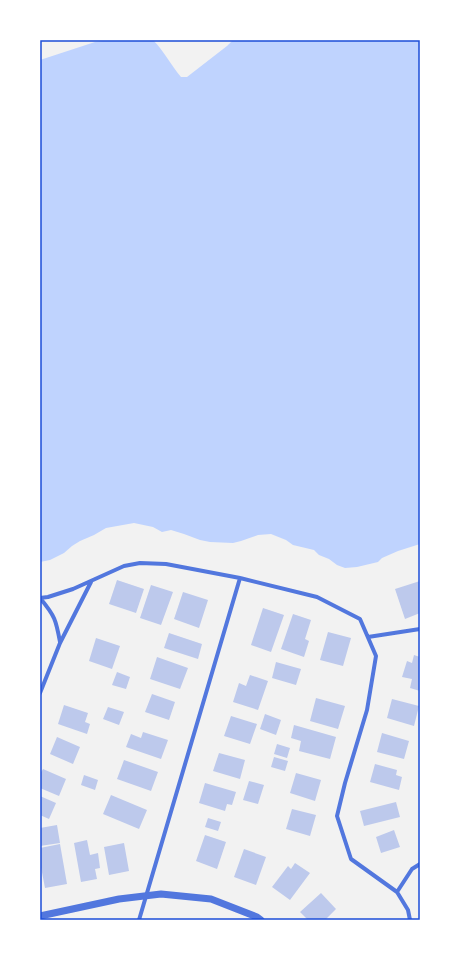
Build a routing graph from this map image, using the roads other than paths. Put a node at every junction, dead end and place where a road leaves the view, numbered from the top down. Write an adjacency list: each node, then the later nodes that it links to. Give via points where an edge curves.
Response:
1 (240, 578): 2 (street, via 166,564 140,563 117,569); 5 (street, via 317,596 360,619); 10 (street)
2 (91, 581): 3 (street, via 59,594); 6 (street)
3 (40, 598): 6 (street, via 56,620)
4 (420, 629): 5 (street)
5 (368, 638): 9 (street, via 376,656 367,710 337,816 352,859)
6 (60, 643): 7 (street)
7 (40, 693)
8 (420, 864): 9 (street, via 412,869)
9 (396, 892): 14 (street, via 408,910)
10 (146, 896): 11 (street, via 119,899); 12 (street); 13 (street, via 161,894 211,899)
11 (40, 916)
12 (139, 920)
13 (261, 920)
14 (410, 920)

